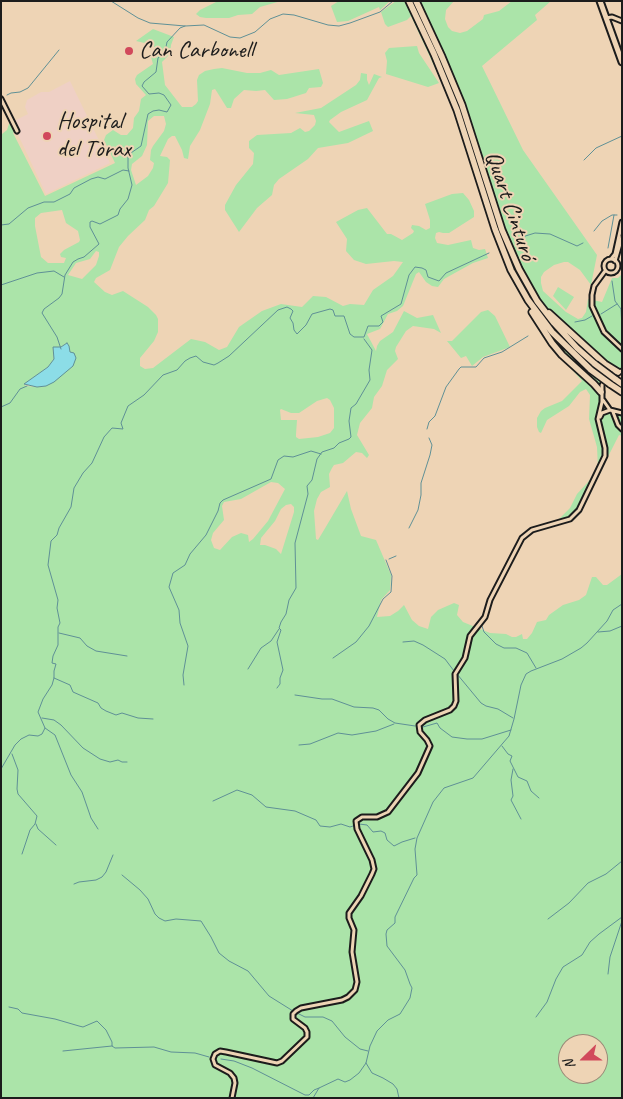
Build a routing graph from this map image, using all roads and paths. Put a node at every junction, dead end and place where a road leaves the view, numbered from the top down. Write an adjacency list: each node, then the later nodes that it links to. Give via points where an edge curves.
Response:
1 (408, 1): 4 (highway, Quart Cinturó)
2 (416, 1): 4 (highway, Quart Cinturó)
3 (601, 1): 5 (main road)
4 (418, 13): 17 (highway, Quart Cinturó, via 460,98 502,230 527,282); 17 (highway, Quart Cinturó, via 457,110 511,270 519,287)
5 (607, 18): 6 (street); 7 (main road); 8 (main road)
6 (622, 21)
7 (622, 56)
8 (622, 62)
9 (1, 99): 10 (street)
10 (17, 131)
11 (622, 222): 14 (street, via 614,255)
12 (622, 237): 15 (street)
13 (603, 256): 14 (street)
14 (609, 260): 15 (street); 16 (street, via 603,265)
15 (616, 261): 16 (street, via 617,271 611,274)
16 (605, 271): 18 (street, via 594,286 592,306 604,332)
17 (531, 298): 19 (highway, via 605,364); 20 (highway, Quart Cinturó, bridge, via 595,364); 21 (highway, Quart Cinturó, bridge, via 559,340 591,370); 22 (highway, via 542,329)
18 (622, 349)
19 (620, 371): 22 (street, via 606,379)
20 (622, 384)
21 (622, 392)
22 (601, 395): 23 (street); 26 (street)
23 (612, 410): 24 (street); 25 (street); 26 (street, via 602,412)
24 (622, 413): 25 (street)
25 (617, 421): 27 (street)
26 (599, 423): 28 (street, via 606,456 579,510 570,519 532,530 522,538 490,600 485,617 470,636 464,660 455,674 454,706 420,724 420,732 430,746 420,770 388,812 377,817 362,817 356,822 374,869 361,896 348,913 354,930 355,990 342,1000 296,1011 293,1019 306,1030 307,1036 282,1062 226,1052 215,1054 215,1065 230,1072 234,1078)
27 (622, 429)
28 (232, 1098)

